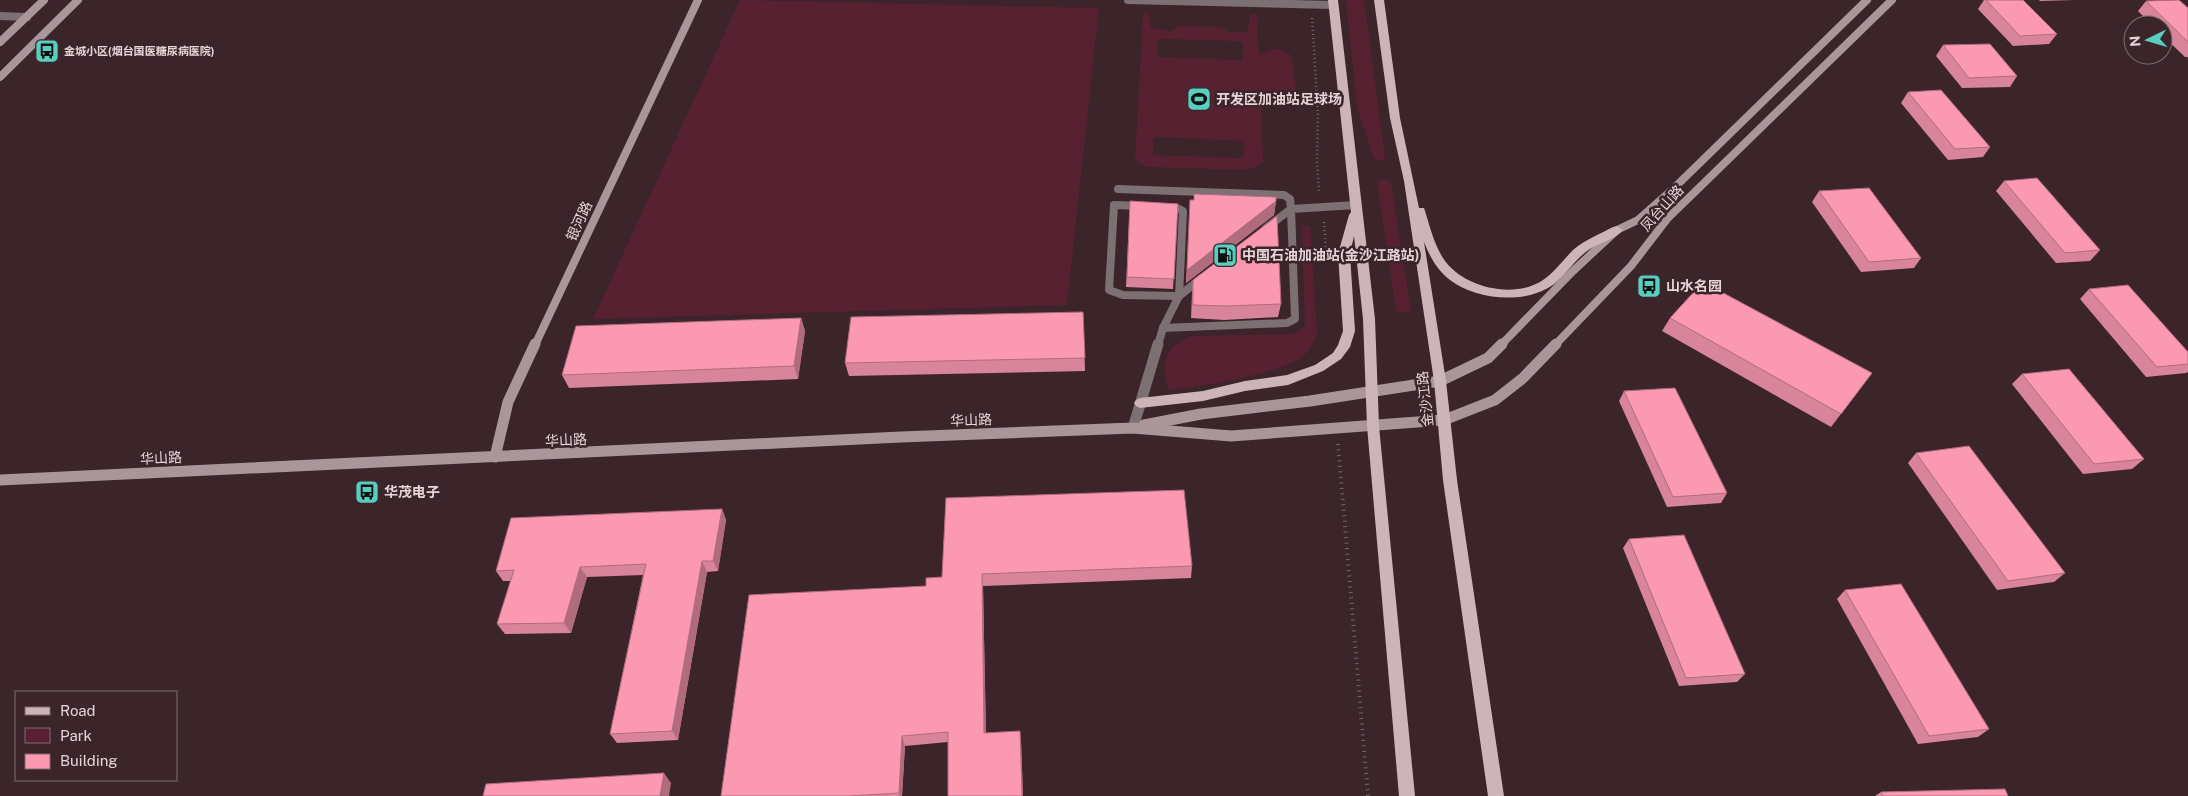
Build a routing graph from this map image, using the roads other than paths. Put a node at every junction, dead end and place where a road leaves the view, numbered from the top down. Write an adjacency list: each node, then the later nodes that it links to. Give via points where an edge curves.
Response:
1 (44, 0): 10 (street)
2 (78, 0): 12 (street)
3 (698, 0): 28 (street, 银河路, via 508,402)
4 (1128, 0): 8 (street)
5 (1379, 0): 13 (main road, 金沙江路, via 1395,118)
6 (1867, 0): 17 (street, 凤台山路, via 1672,190 1638,220)
7 (1892, 0): 25 (street, 凤台山路, via 1667,219 1630,266 1523,378 1495,400)
8 (1333, 3): 15 (main road)
9 (0, 16): 10 (street)
10 (27, 17): 11 (street)
11 (0, 42)
12 (0, 77)
13 (1410, 181): 17 (main road, via 1442,267 1454,278 1492,291 1511,294 1542,286 1583,248); 22 (main road, 金沙江路)
14 (1118, 189): 16 (street, via 1284,195 1290,199)
15 (1356, 205): 16 (street); 23 (main road, via 1369,319); 24 (main road, via 1344,254 1349,331 1337,356 1319,368 1288,380 1203,396)
16 (1291, 209): 18 (street); 21 (street, via 1294,320 1286,323)
17 (1618, 230): 22 (street, 凤台山路, via 1488,358)
18 (1261, 232)
19 (1209, 272): 20 (street)
20 (1179, 296): 20 (street, via 1183,211 1175,207 1114,205 1109,290 1123,295); 21 (street)
21 (1163, 328): 24 (street)
22 (1440, 381): 23 (street, 凤台山路); 25 (main road, 金沙江路)
23 (1371, 392): 26 (main road); 27 (street, 凤台山路, via 1200,414)
24 (1140, 403): 27 (street)
25 (1444, 420): 26 (street, 凤台山路); 31 (main road, 金沙江路)
26 (1373, 426): 27 (street, 凤台山路, via 1231,436); 30 (main road)
27 (1133, 428): 28 (street, 华山路, via 901,436)
28 (495, 457): 29 (street, 华山路)
29 (0, 480)
30 (1407, 796)
31 (1496, 796)

